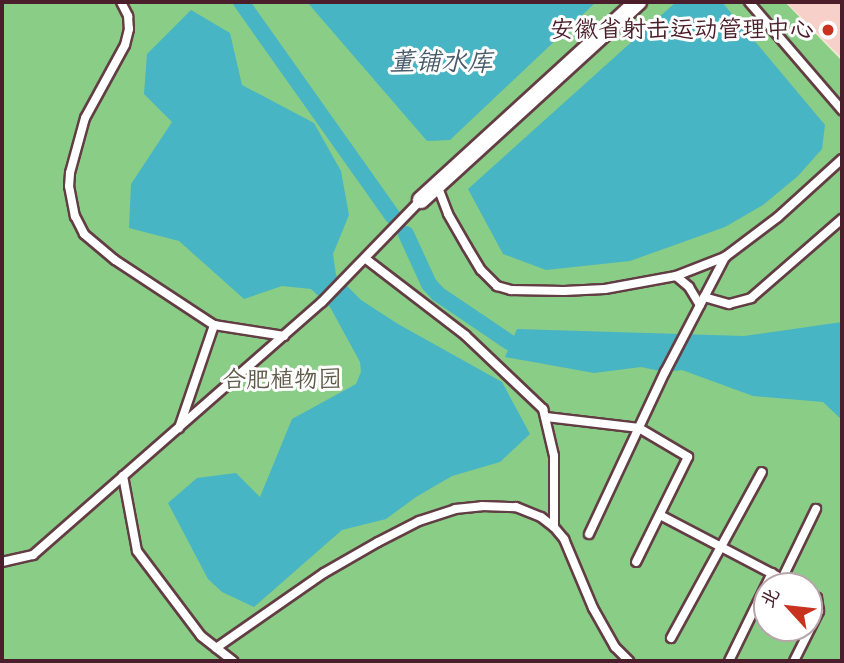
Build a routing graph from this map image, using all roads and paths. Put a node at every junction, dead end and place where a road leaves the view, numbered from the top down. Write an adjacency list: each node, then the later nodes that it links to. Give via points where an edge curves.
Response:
1 (121, 2): 13 (lane, via 129,29 125,45 85,118 71,173 75,216 84,234 114,260)
2 (638, 2): 6 (street)
3 (749, 2): 4 (lane)
4 (842, 110)
5 (842, 159): 9 (lane)
6 (437, 185): 7 (street); 11 (lane, via 467,247 497,286 605,289)
7 (421, 200): 10 (lane)
8 (842, 219): 12 (lane, via 751,298 729,304)
9 (725, 257): 11 (lane); 12 (lane)
10 (366, 259): 14 (lane); 15 (lane, via 465,335 538,402)
11 (676, 276): 12 (lane)
12 (702, 301): 16 (lane)
13 (214, 324): 14 (lane); 17 (lane)
14 (284, 336): 17 (lane)
15 (546, 417): 16 (lane); 22 (lane, via 554,456)
16 (639, 428): 21 (lane, via 688,457); 23 (lane)
17 (178, 429): 19 (lane)
18 (762, 472): 24 (lane)
19 (123, 476): 25 (lane, via 33,555); 32 (lane, via 137,551 201,636)
20 (816, 509): 28 (lane)
21 (660, 514): 24 (lane); 26 (lane)
22 (554, 527): 32 (lane, via 541,517 505,507 454,509 419,522 324,573); 34 (lane, via 564,539 593,608 615,647)
23 (589, 534)
24 (723, 547): 27 (lane); 30 (lane)
25 (2, 562)
26 (636, 562)
27 (770, 572)
28 (785, 572)
29 (753, 612): 35 (lane)
30 (671, 638)
31 (804, 642): 36 (lane)
32 (216, 648): 33 (lane)
33 (233, 661)
34 (629, 661)
35 (729, 661)
36 (794, 661)

